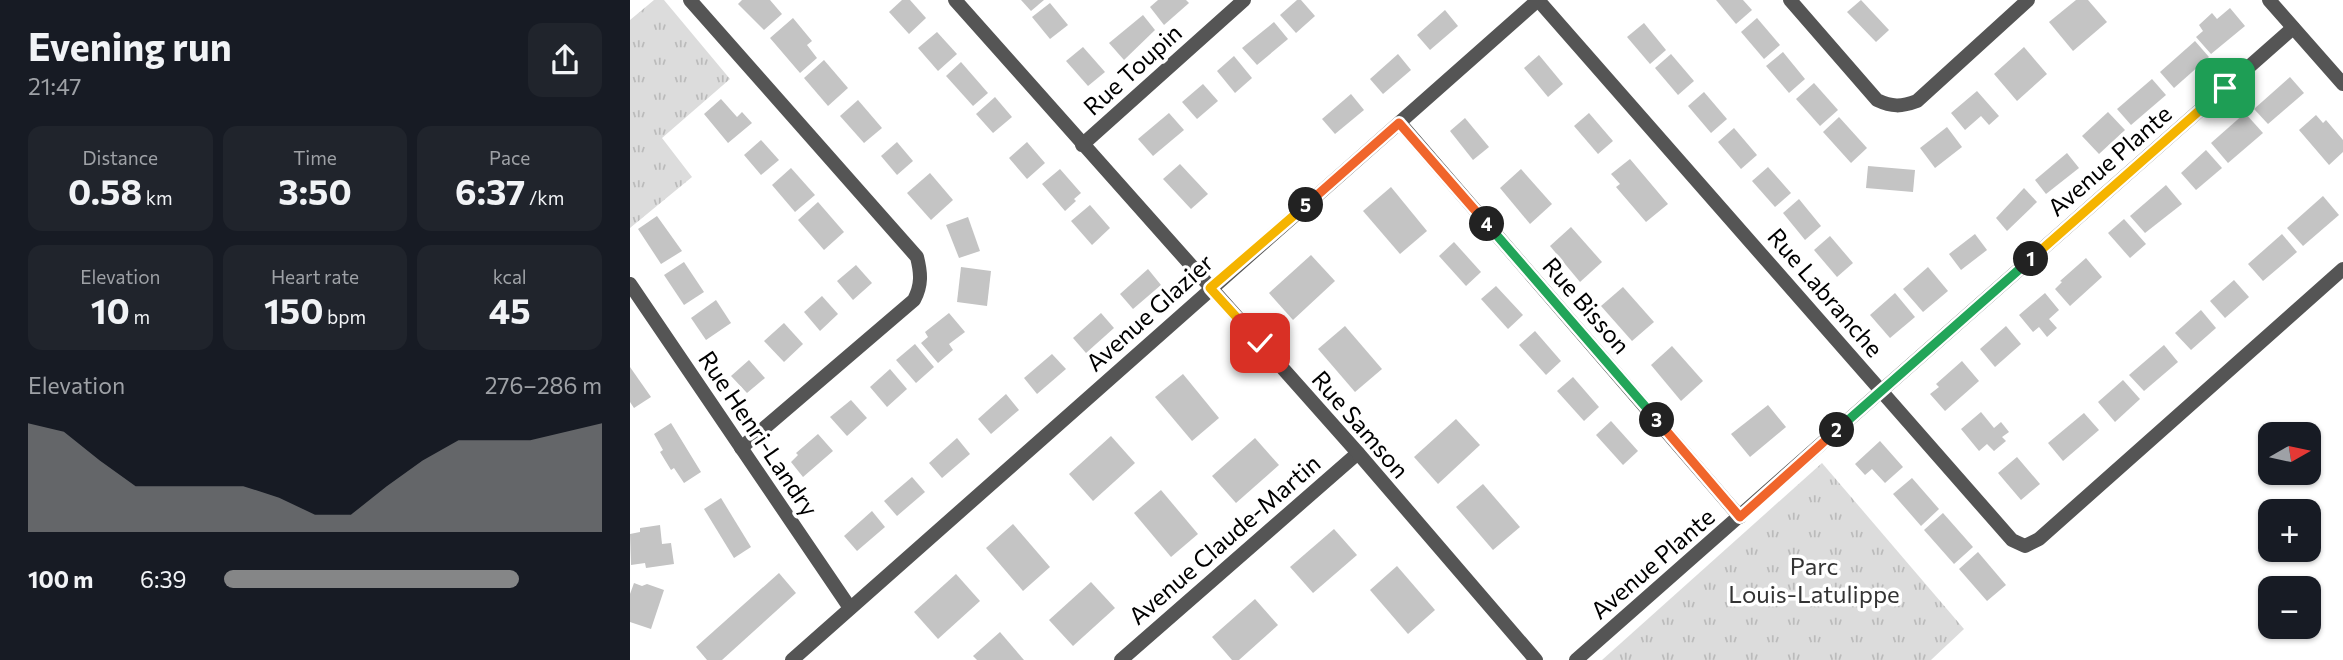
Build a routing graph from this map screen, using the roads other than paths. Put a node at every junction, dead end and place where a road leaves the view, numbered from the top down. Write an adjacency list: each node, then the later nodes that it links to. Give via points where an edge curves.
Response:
1 (691, 0): 16 (street, via 917,257 921,271 914,300)
2 (955, 0): 11 (street, Rue Samson)
3 (1538, 0): 10 (street, Avenue Glazier); 15 (street, Rue Labranche)
4 (1790, 0): 5 (street, via 1877,100 1891,106 1917,101)
5 (2028, 0)
6 (2269, 0): 8 (street)
7 (1239, 2): 11 (street, Rue Toupin)
8 (2293, 28): 9 (street); 15 (street, Avenue Plante)
9 (2343, 84)
10 (1399, 123): 14 (street, Avenue Glazier); 18 (street, Rue Bisson)
11 (1082, 145): 14 (street, Rue Samson)
12 (2343, 270): 15 (street, Rue Labranche, via 2039,539 2025,546 2012,540)
13 (630, 284): 16 (street, Rue Henri-Landry)
14 (1210, 288): 17 (street, Rue Samson); 19 (street, Avenue Glazier)
15 (1882, 391): 18 (street, Avenue Plante)
16 (741, 448): 19 (street, Rue Henri-Landry)
17 (1358, 453): 21 (street, Avenue Claude-Martin); 22 (street, Rue Samson)
18 (1740, 517): 23 (street, Avenue Plante)
19 (850, 608): 20 (street, Avenue Glazier)
20 (792, 660)
21 (1121, 660)
22 (1535, 660)
23 (1576, 660)

